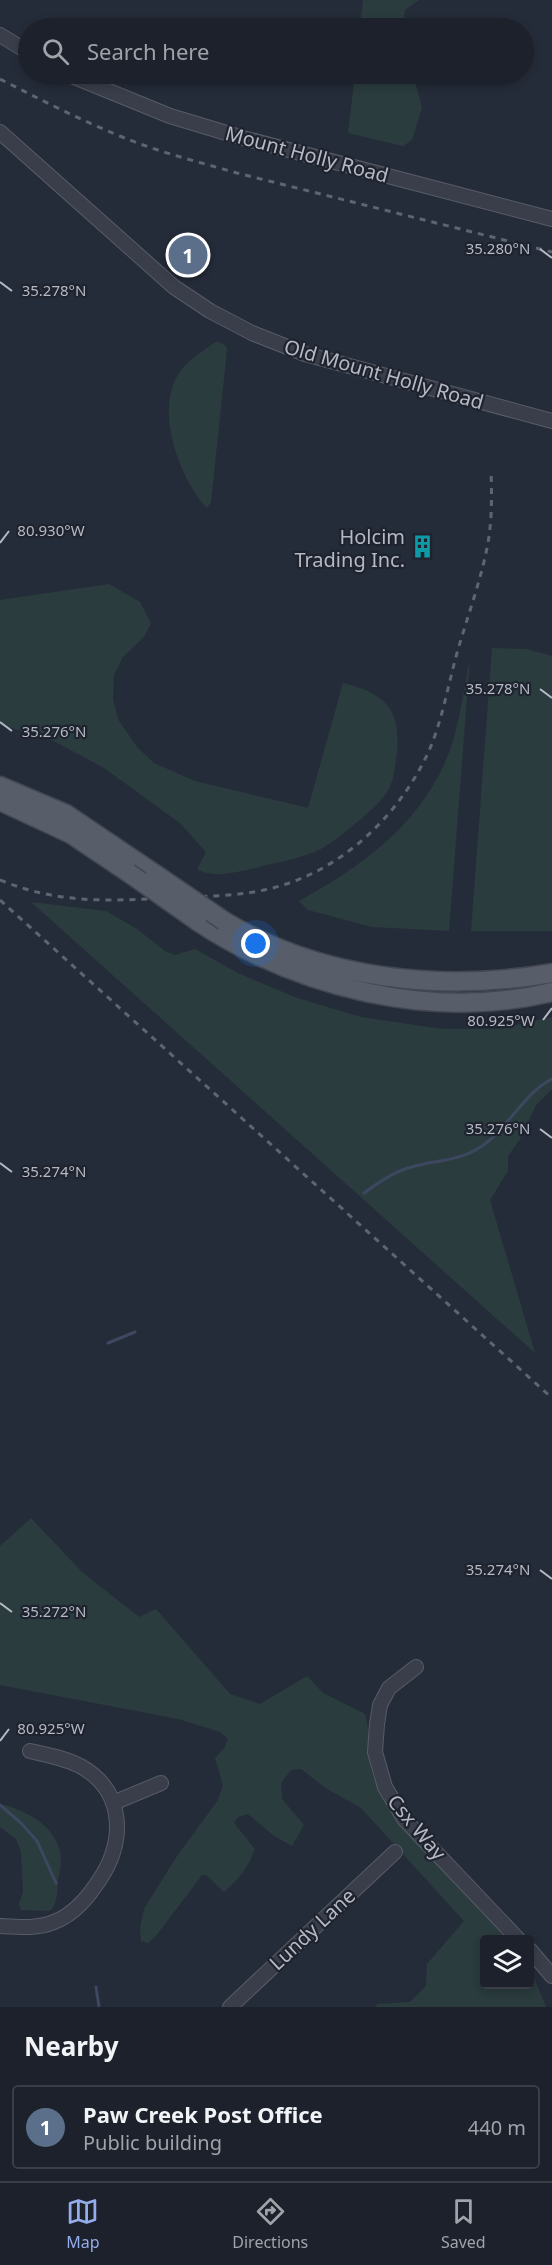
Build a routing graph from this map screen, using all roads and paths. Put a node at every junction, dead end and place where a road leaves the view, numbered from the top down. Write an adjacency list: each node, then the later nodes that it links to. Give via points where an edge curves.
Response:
1 (0, 35): 2 (street)
2 (18, 46)
3 (92, 84): 5 (street, Mount Holly Road, via 162,113 243,138)
4 (0, 132): 6 (street, Old Mount Holly Road, via 167,282 252,333 305,354)
5 (552, 219)
6 (552, 421)
7 (0, 786): 9 (main road, bridge, via 66,814 224,921 283,949 328,964 410,980 463,983)
8 (0, 801): 10 (main road, bridge, via 71,834 249,952 312,978 356,990 446,1001 496,1000)
9 (552, 973)
10 (552, 992)
11 (416, 1667): 17 (street, Csx Way, via 389,1688 380,1706 375,1752 385,1787 405,1820)
12 (30, 1751): 14 (street, via 82,1767 102,1784)
13 (161, 1783): 14 (street)
14 (113, 1803): 16 (street, via 118,1823 115,1848 104,1873 82,1902 46,1925)
15 (395, 1852): 20 (street, Lundy Lane)
16 (0, 1926)
17 (514, 1935)
18 (534, 1955): 19 (street)
19 (552, 1976)
20 (230, 2007)

